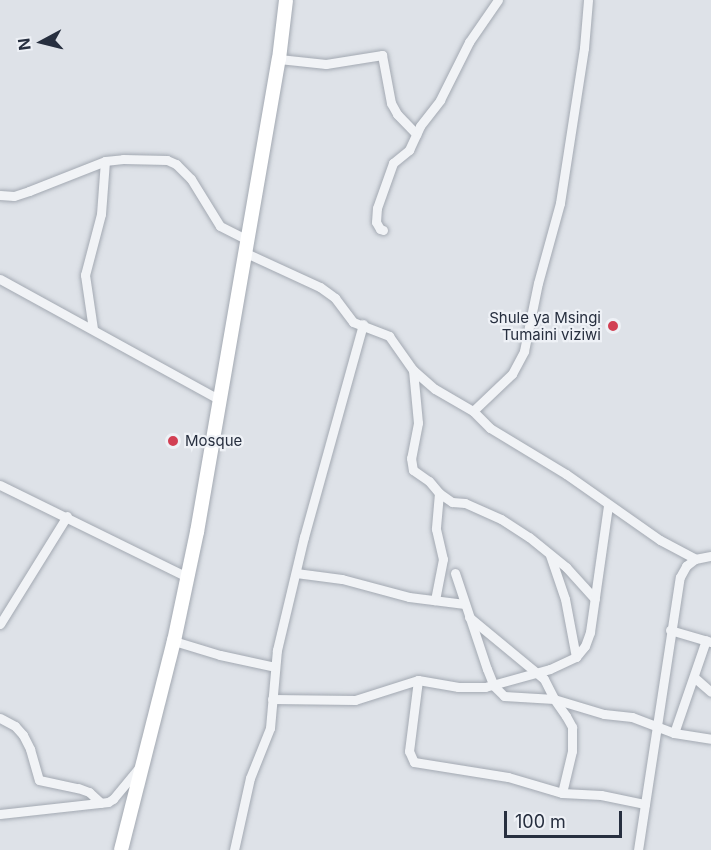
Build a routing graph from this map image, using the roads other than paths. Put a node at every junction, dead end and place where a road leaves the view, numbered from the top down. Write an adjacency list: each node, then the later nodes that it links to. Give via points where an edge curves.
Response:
1 (286, 0): 4 (highway)
2 (498, 0): 5 (street)
3 (588, 0): 15 (street, via 560,203 524,351 512,374)
4 (279, 58): 5 (street, via 326,64 382,55 391,103); 9 (highway)
5 (416, 134): 8 (street, via 409,150 393,163 387,177 376,215 377,226)
6 (105, 161): 7 (street, via 30,191); 9 (street, via 157,159 176,164 191,179 220,226); 12 (street, via 101,214 85,275)
7 (0, 195)
8 (383, 230)
9 (247, 247): 11 (street, via 320,287 335,298 353,322); 14 (highway)
10 (0, 279): 12 (street)
11 (363, 324): 13 (street, via 389,336); 23 (street, via 324,457)
12 (93, 329): 14 (street)
13 (413, 370): 15 (street, via 435,389); 17 (street, via 418,423 411,458 413,470)
14 (220, 400): 25 (highway)
15 (473, 411): 18 (street, via 490,428 566,474)
16 (0, 485): 19 (street)
17 (439, 493): 20 (street, via 452,502 465,503 501,519); 27 (street, via 436,529 443,559)
18 (608, 505): 22 (street); 26 (street)
19 (68, 516): 25 (street); 30 (street)
20 (550, 555): 26 (street, via 573,573); 34 (street, via 565,599)
21 (711, 555): 22 (street)
22 (695, 559): 31 (street, via 680,577)
23 (296, 573): 27 (street); 35 (street)
24 (455, 573): 28 (street)
25 (187, 577): 32 (highway)
26 (595, 599): 34 (street, via 590,632)
27 (435, 600): 28 (street)
28 (465, 604): 29 (street)
29 (469, 617): 37 (street); 40 (street)
30 (0, 624)
31 (670, 630): 33 (street); 45 (street)
32 (174, 641): 35 (street); 48 (highway)
33 (708, 641): 38 (street)
34 (576, 657): 36 (street)
35 (275, 666): 43 (street)
36 (558, 666): 37 (street); 42 (street)
37 (536, 672): 40 (street); 42 (street)
38 (695, 678): 41 (street); 46 (street)
39 (418, 680): 40 (street, via 458,687); 43 (street, via 355,700); 49 (street, via 410,751 414,762 508,777)
40 (494, 686): 42 (street, via 504,696)
41 (711, 692)
42 (552, 695): 45 (street); 49 (street, via 567,716 573,738)
43 (272, 699): 54 (street, via 270,728 250,778)
44 (0, 718): 50 (street, via 23,735 39,780 89,792)
45 (658, 728): 46 (street); 51 (street)
46 (674, 733): 47 (street)
47 (711, 739)
48 (144, 762): 50 (street, via 113,799); 53 (highway)
49 (562, 793): 51 (street, via 601,795)
50 (101, 803): 52 (street)
51 (645, 804): 55 (street)
52 (0, 814)
53 (121, 850)
54 (234, 850)
55 (638, 850)

